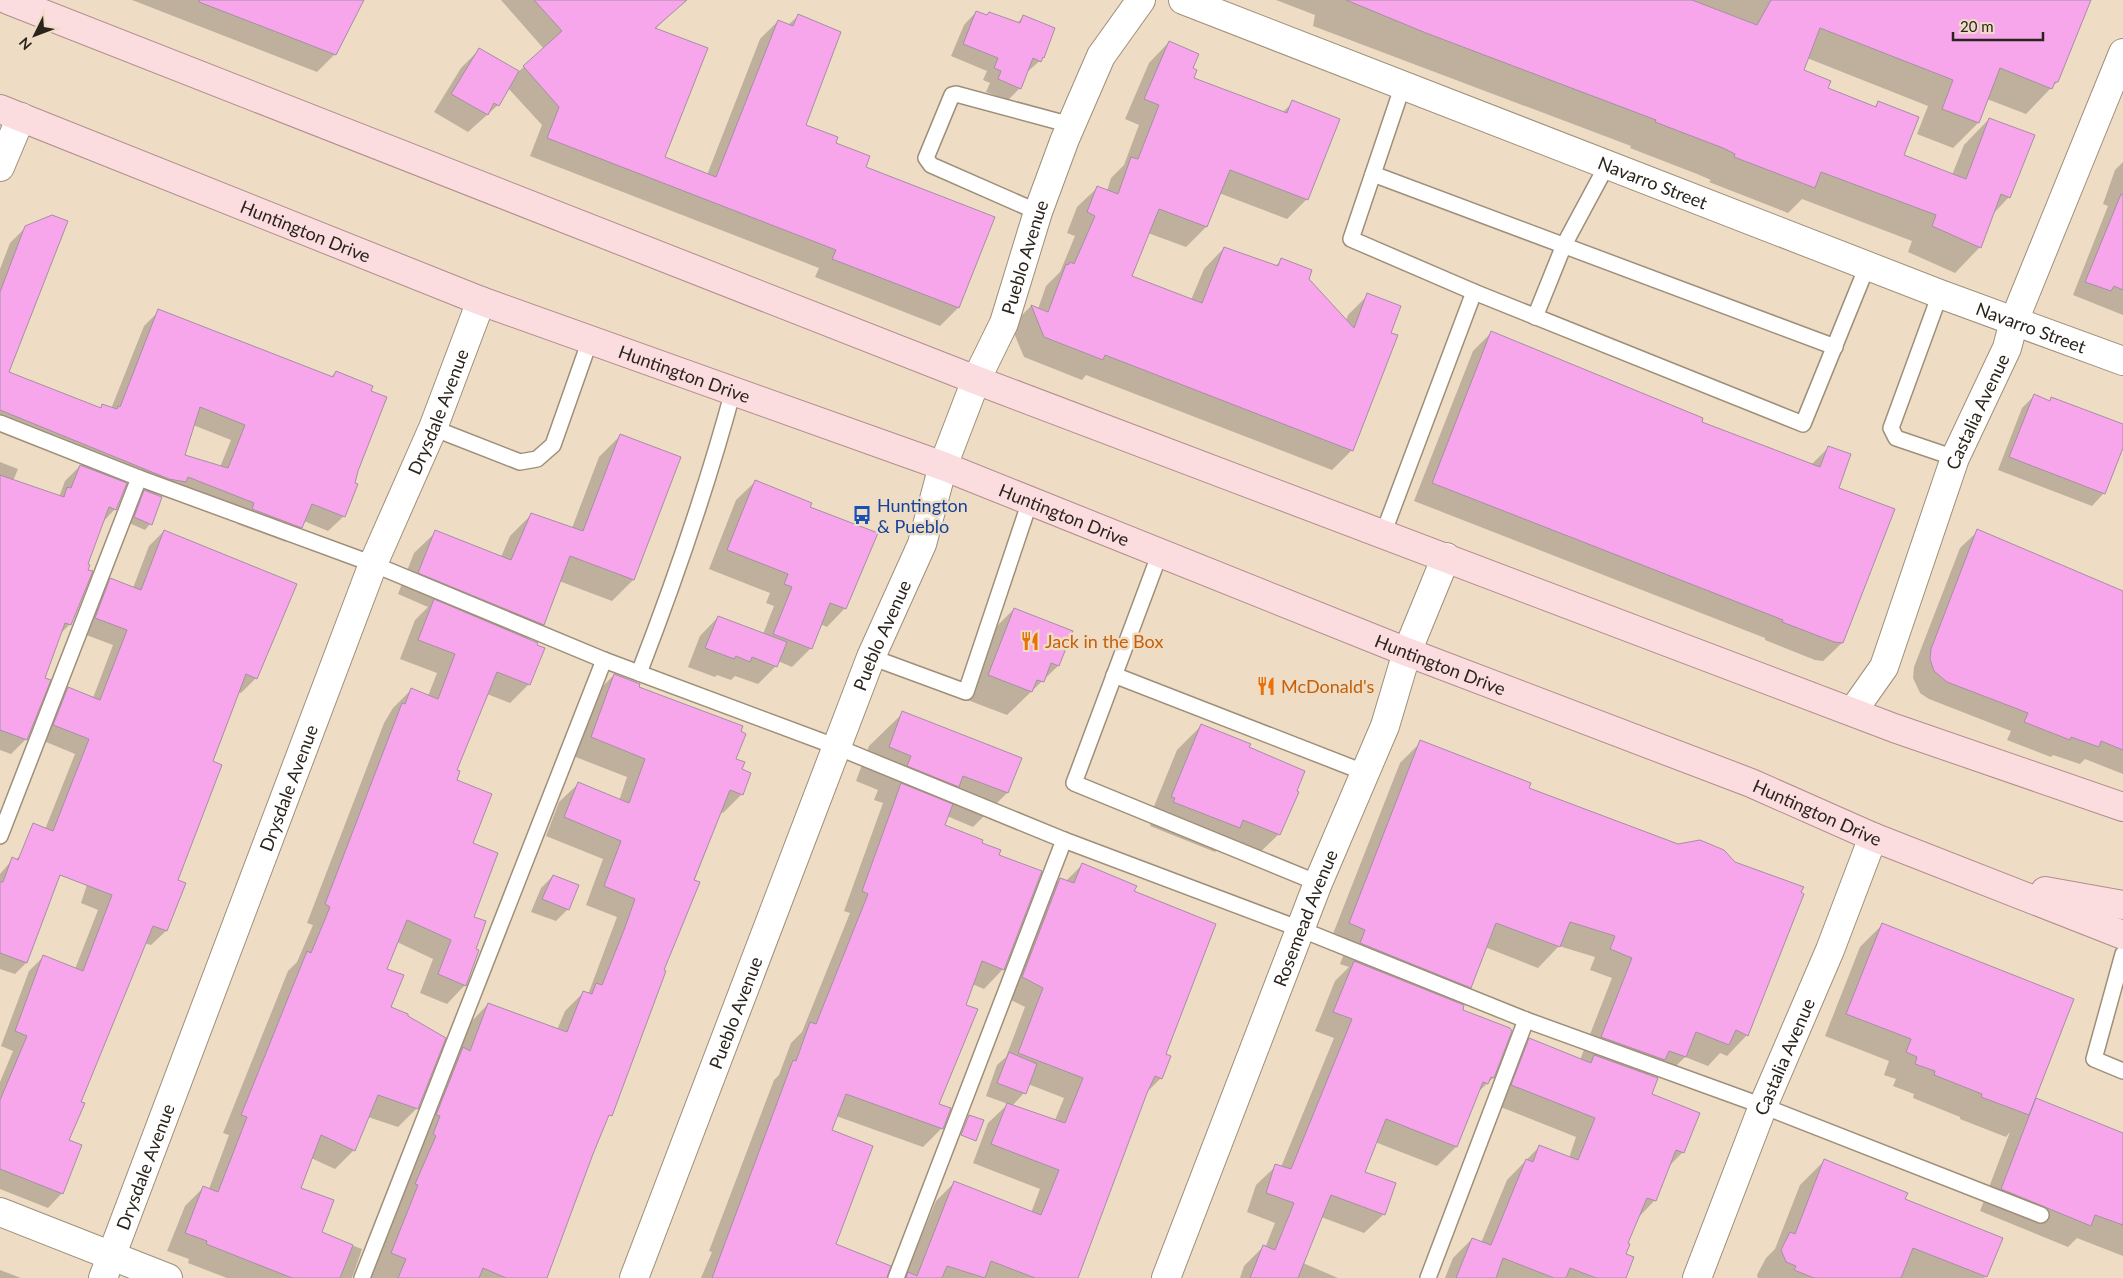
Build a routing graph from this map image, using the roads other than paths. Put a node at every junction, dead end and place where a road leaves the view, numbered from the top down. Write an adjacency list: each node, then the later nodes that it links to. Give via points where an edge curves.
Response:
1 (8, 0): 22 (main road)
2 (1141, 0): 7 (street, Pueblo Avenue, via 1100,56)
3 (1184, 0): 5 (street, Navarro Street)
4 (2123, 53): 18 (street, Castalia Avenue)
5 (1404, 85): 8 (street, Navarro Street); 10 (lane)
6 (11, 113): 9 (street); 16 (main road, Huntington Drive)
7 (1071, 125): 11 (street, Pueblo Avenue); 11 (lane, via 956,94 952,95 926,158 931,165)
8 (1607, 165): 12 (lane); 13 (street, Navarro Street)
9 (0, 167)
10 (1373, 174): 12 (lane); 14 (lane, via 1351,239)
11 (1038, 212): 22 (street, Pueblo Avenue, via 1004,323)
12 (1564, 246): 17 (lane); 20 (lane)
13 (1868, 264): 15 (street, Navarro Street); 20 (lane)
14 (1474, 292): 17 (lane); 30 (lane)
15 (1940, 294): 18 (street, Navarro Street); 26 (lane, via 1891,428 1896,438)
16 (481, 301): 19 (main road, Huntington Drive); 25 (street, Drysdale Avenue)
17 (1535, 317): 20 (lane, via 1802,424)
18 (2014, 322): 21 (street, Navarro Street); 26 (street, Castalia Avenue, via 2006,348)
19 (590, 340): 23 (main road, Huntington Drive); 25 (lane, via 553,445 537,459 520,462)
20 (1835, 348)
21 (2123, 361)
22 (976, 380): 27 (street, Pueblo Avenue); 30 (main road)
23 (733, 391): 27 (main road, Huntington Drive); 37 (lane, via 712,472)
24 (0, 423): 28 (lane)
25 (433, 428): 33 (street, Drysdale Avenue)
26 (1955, 458): 39 (street, Castalia Avenue, via 1884,667)
27 (943, 466): 29 (main road, Huntington Drive); 35 (street, Pueblo Avenue, via 917,557)
28 (139, 478): 33 (lane); 43 (lane)
29 (1030, 501): 31 (main road, Huntington Drive); 35 (lane, via 966,692)
30 (1383, 534): 32 (main road)
31 (1160, 553): 34 (main road, Huntington Drive); 38 (lane)
32 (1446, 557): 34 (street, Rosemead Avenue); 39 (main road)
33 (373, 564): 36 (lane); 57 (street, Drysdale Avenue)
34 (1408, 652): 41 (street, Rosemead Avenue, via 1385,726); 44 (main road, Huntington Drive, via 1751,783)
35 (871, 657): 40 (street, Pueblo Avenue)
36 (604, 660): 37 (lane); 59 (lane)
37 (639, 673): 40 (lane)
38 (1114, 675): 41 (lane); 47 (lane, via 1074,783)
39 (1853, 711): 42 (main road)
40 (837, 747): 45 (lane); 60 (street, Pueblo Avenue)
41 (1366, 773): 47 (street, Rosemead Avenue)
42 (2123, 807)
43 (0, 836)
44 (1873, 837): 46 (main road, Huntington Drive); 54 (street, Castalia Avenue, via 1830,950)
45 (1064, 840): 49 (lane); 61 (lane)
46 (1984, 880): 48 (main road); 50 (main road, Huntington Drive)
47 (1318, 883): 49 (street, Rosemead Avenue)
48 (2123, 905)
49 (1300, 929): 52 (lane); 62 (street, Rosemead Avenue)
50 (2123, 935)
51 (2123, 954): 53 (lane, via 2094,1060)
52 (1526, 1020): 54 (lane); 63 (lane)
53 (2123, 1071)
54 (1762, 1106): 56 (lane); 64 (street, Castalia Avenue)
55 (0, 1212): 57 (street)
56 (2041, 1215)
57 (108, 1267): 58 (street)
58 (168, 1278)
59 (362, 1278)
60 (634, 1278)
61 (896, 1278)
62 (1166, 1278)
63 (1428, 1278)
64 (1697, 1278)

